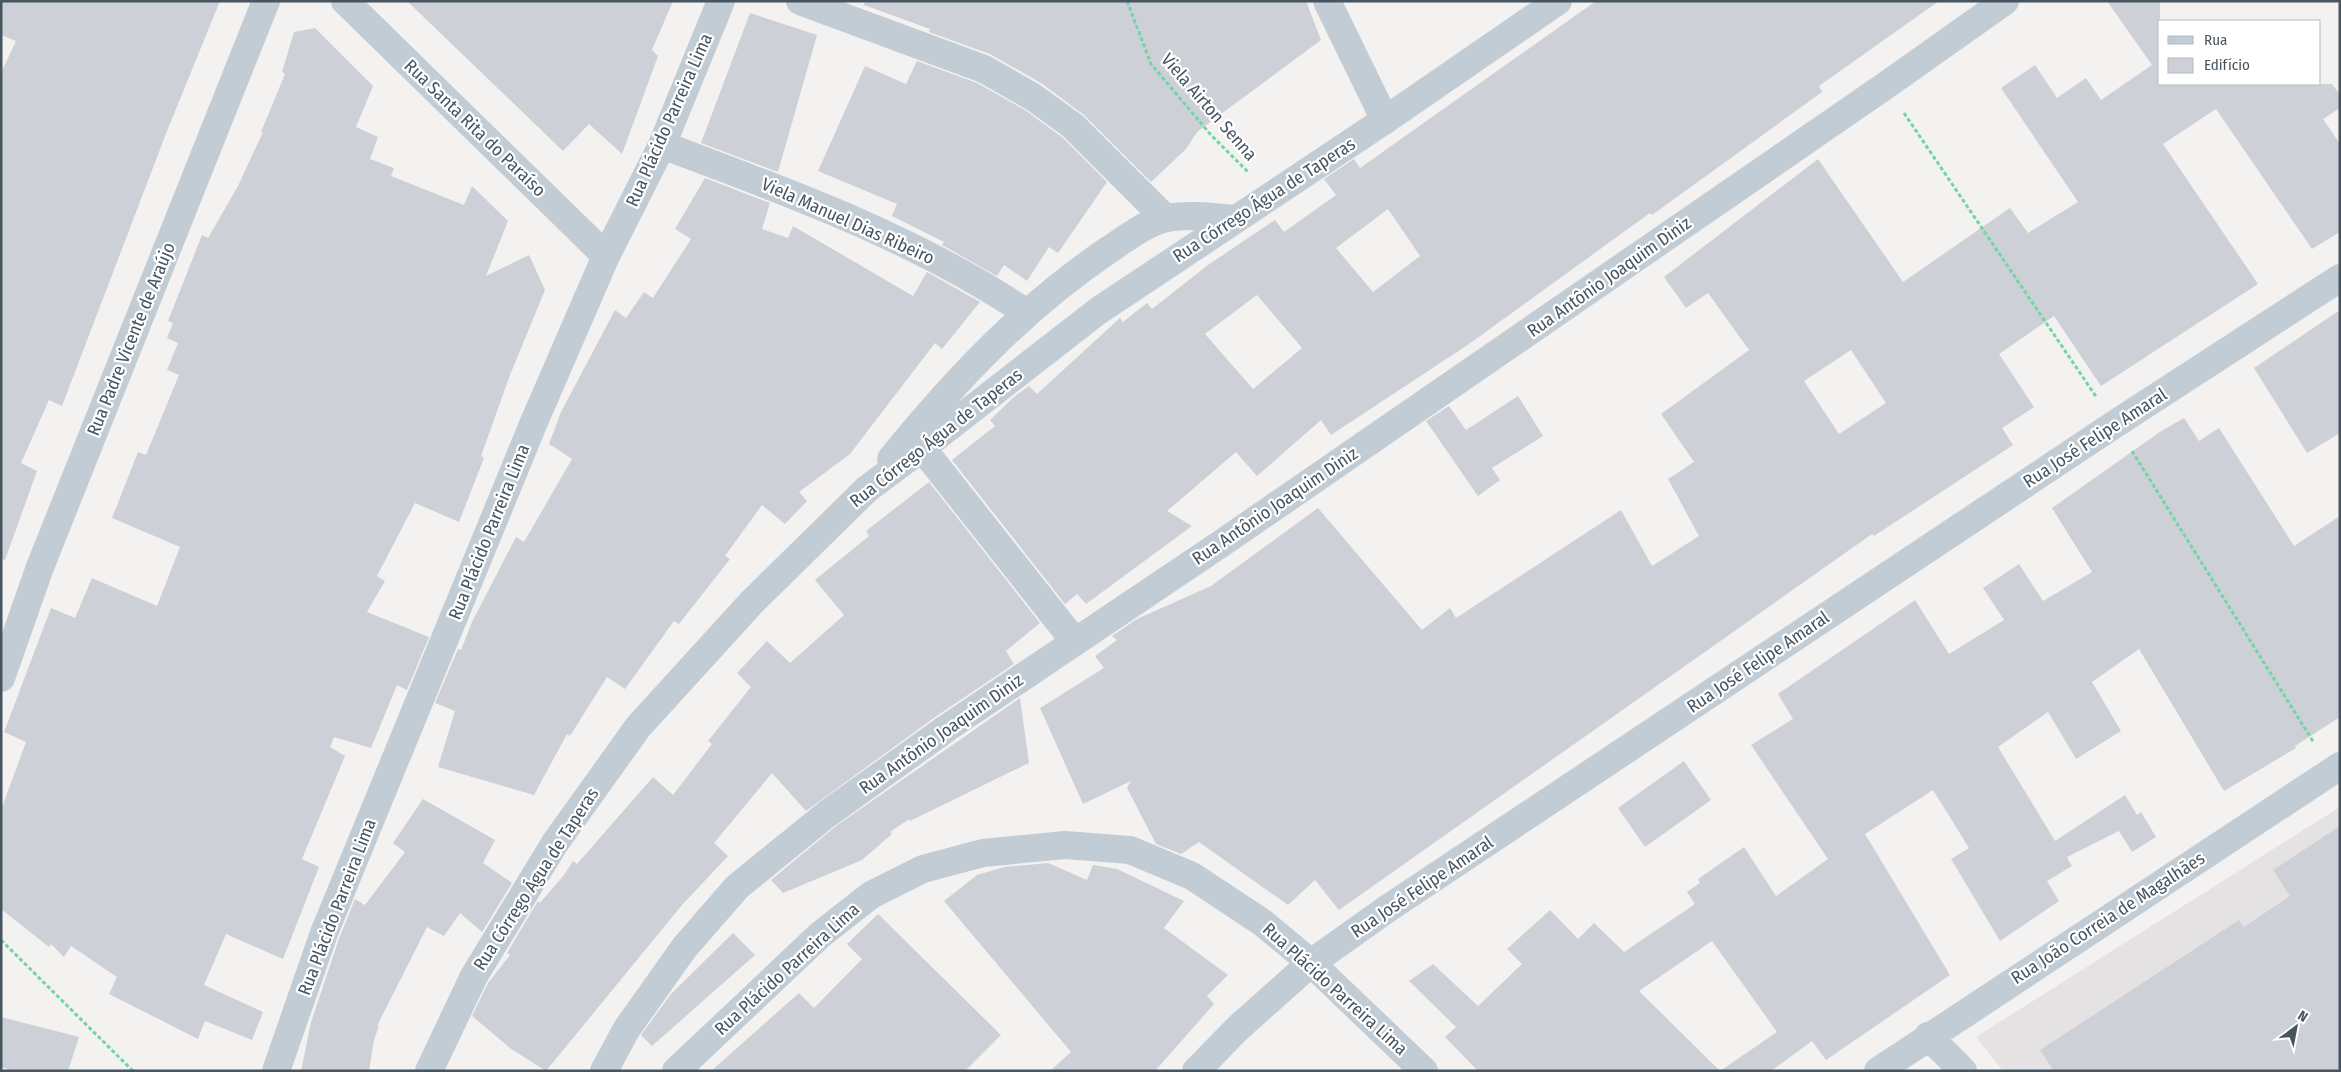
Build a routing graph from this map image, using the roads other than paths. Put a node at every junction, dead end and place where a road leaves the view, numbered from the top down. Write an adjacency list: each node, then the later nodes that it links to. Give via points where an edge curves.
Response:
1 (266, 1): 18 (street, Rua Padre Vicente de Araújo, via 40,566)
2 (345, 1): 12 (street, Rua Santa Rita do Paraíso)
3 (721, 1): 9 (street, Rua Plácido Parreira Lima)
4 (800, 1): 10 (street, via 984,69 1033,97 1073,126)
5 (1327, 1): 8 (street)
6 (1558, 1): 8 (street, Rua Córrego Água de Taperas)
7 (2004, 1): 17 (street, Rua Antônio Joaquim Diniz, via 1861,103)
8 (1385, 120): 11 (street, Rua Córrego Água de Taperas)
9 (662, 145): 12 (street, Rua Plácido Parreira Lima); 14 (street, Viela Manuel Dias Ribeiro, via 816,203 935,258)
10 (1165, 218): 11 (street); 14 (street, via 1089,264)
11 (1235, 219): 15 (street, Rua Córrego Água de Taperas, via 1098,311)
12 (606, 256): 22 (street, Rua Plácido Parreira Lima, via 534,422 332,915)
13 (2340, 278): 20 (street, Rua José Felipe Amaral, via 2090,441 1387,909)
14 (1027, 314): 16 (street, via 972,365)
15 (922, 448): 16 (street, Rua Córrego Água de Taperas); 17 (street)
16 (867, 489): 23 (street, Rua Córrego Água de Taperas, via 751,603 638,727 550,851 474,976)
17 (1076, 642): 24 (street, Rua Antônio Joaquim Diniz, via 947,728 827,814 737,887 684,948 626,1030)
18 (1, 678)
19 (2340, 766): 21 (street, Rua João Correia de Magalhães)
20 (1311, 963): 25 (street, Rua Plácido Parreira Lima, via 1262,923 1192,876 1130,850 1065,845 983,853 923,869 871,895 820,935); 26 (street, Rua José Felipe Amaral, via 1238,1028); 27 (street, Rua Plácido Parreira Lima)
21 (1928, 1036): 28 (street, Rua João Correia de Magalhães); 29 (street)
22 (276, 1071)
23 (429, 1071)
24 (604, 1071)
25 (676, 1071)
26 (1196, 1071)
27 (1424, 1071)
28 (1878, 1071)
29 (1963, 1071)

